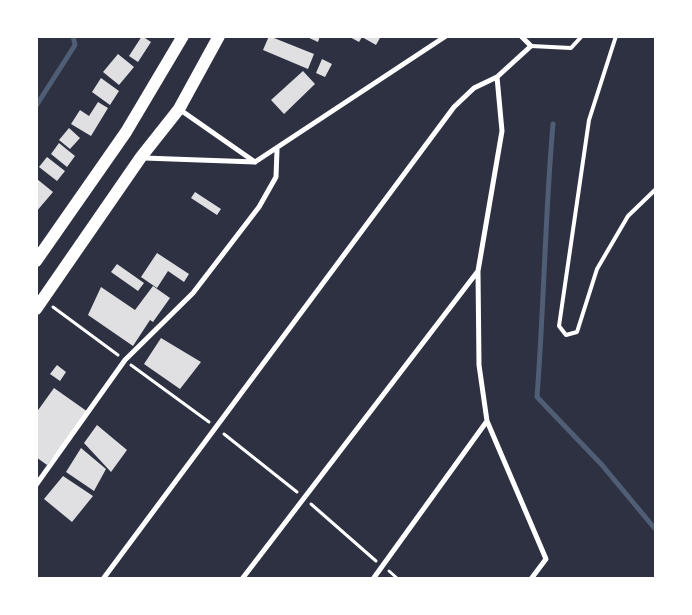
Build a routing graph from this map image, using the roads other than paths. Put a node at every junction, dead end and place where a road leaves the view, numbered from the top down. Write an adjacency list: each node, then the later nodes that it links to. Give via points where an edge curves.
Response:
1 (183, 36): 14 (main road, via 126,132)
2 (220, 36): 9 (main road)
3 (446, 36): 10 (street)
4 (521, 36): 7 (street)
5 (582, 36): 7 (lane, via 571,48)
6 (616, 36): 13 (lane, via 590,120 559,326 566,335 577,332 597,270 628,216)
7 (531, 46): 8 (street)
8 (498, 77): 15 (street, via 502,131); 19 (street, via 474,88 454,107)
9 (179, 109): 11 (main road); 12 (street)
10 (277, 150): 12 (street); 18 (street, via 276,177 253,214 193,293 125,360)
11 (141, 157): 12 (street); 16 (main road)
12 (255, 162)
13 (656, 189)
14 (36, 261)
15 (478, 270): 17 (street, via 479,365); 20 (street)
16 (38, 301)
17 (487, 421): 21 (street); 22 (street, via 546,559)
18 (36, 485)
19 (103, 579)
20 (242, 579)
21 (373, 579)
22 (531, 579)

